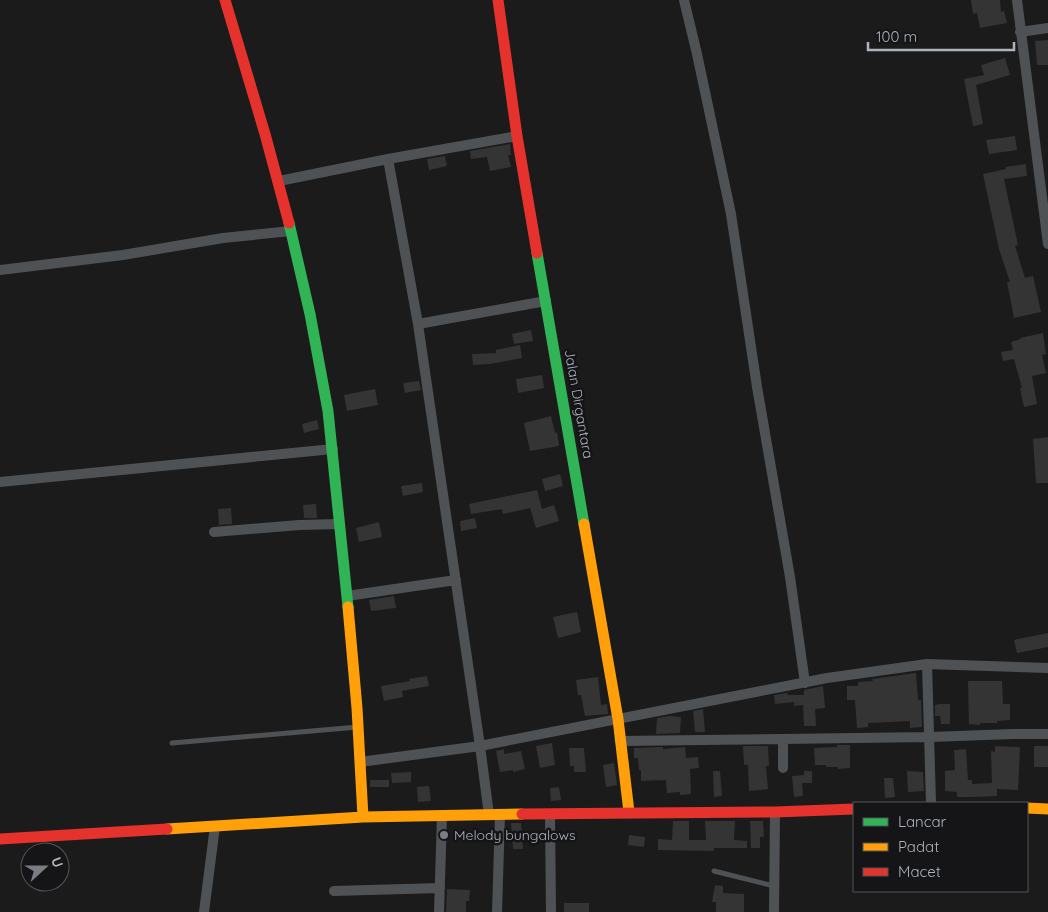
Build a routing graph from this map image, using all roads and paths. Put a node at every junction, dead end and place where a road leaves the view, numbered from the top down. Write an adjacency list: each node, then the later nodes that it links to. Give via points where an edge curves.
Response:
1 (225, 0): 9 (street)
2 (498, 0): 7 (street, Jalan Dirgantara)
3 (684, 0): 23 (street, via 731,214)
4 (1016, 0): 6 (street)
5 (1048, 28): 6 (street)
6 (1020, 32): 11 (street)
7 (517, 136): 8 (street); 13 (street, Jalan Dirgantara)
8 (388, 159): 9 (street); 14 (street)
9 (279, 181): 10 (street)
10 (291, 231): 12 (street); 15 (street, via 319,360)
11 (1048, 244)
12 (0, 270)
13 (546, 301): 14 (street); 24 (street, Jalan Dirgantara)
14 (418, 324): 19 (street)
15 (333, 448): 16 (street); 17 (street)
16 (0, 482)
17 (339, 524): 18 (street, via 298,524); 20 (street)
18 (214, 532)
19 (456, 580): 20 (street); 31 (street)
20 (347, 596): 25 (street)
21 (927, 664): 22 (street); 23 (street); 27 (street)
22 (1048, 668)
23 (805, 683): 24 (street)
24 (618, 719): 29 (street, Jalan Dirgantara); 31 (street)
25 (358, 727): 30 (lane); 32 (street)
26 (1048, 734): 27 (street)
27 (930, 737): 28 (street); 34 (street)
28 (783, 739): 29 (street); 33 (street)
29 (620, 741): 38 (street, Jalan Dirgantara)
30 (172, 743)
31 (480, 746): 32 (street); 41 (street)
32 (360, 762): 43 (street)
33 (783, 768)
34 (931, 802)
35 (1028, 808): 37 (street)
36 (853, 809): 39 (street)
37 (1048, 809)
38 (629, 812): 39 (street); 40 (street)
39 (775, 812): 47 (street)
40 (550, 814): 41 (street); 53 (street)
41 (494, 815): 42 (street); 52 (street)
42 (442, 816): 43 (street); 48 (street)
43 (363, 817): 44 (street)
44 (215, 826): 45 (street); 50 (street)
45 (0, 839)
46 (714, 871): 47 (lane)
47 (774, 886): 54 (street)
48 (440, 888): 49 (street); 51 (street)
49 (334, 891)
50 (204, 912)
51 (440, 912)
52 (497, 912)
53 (550, 912)
54 (774, 912)

